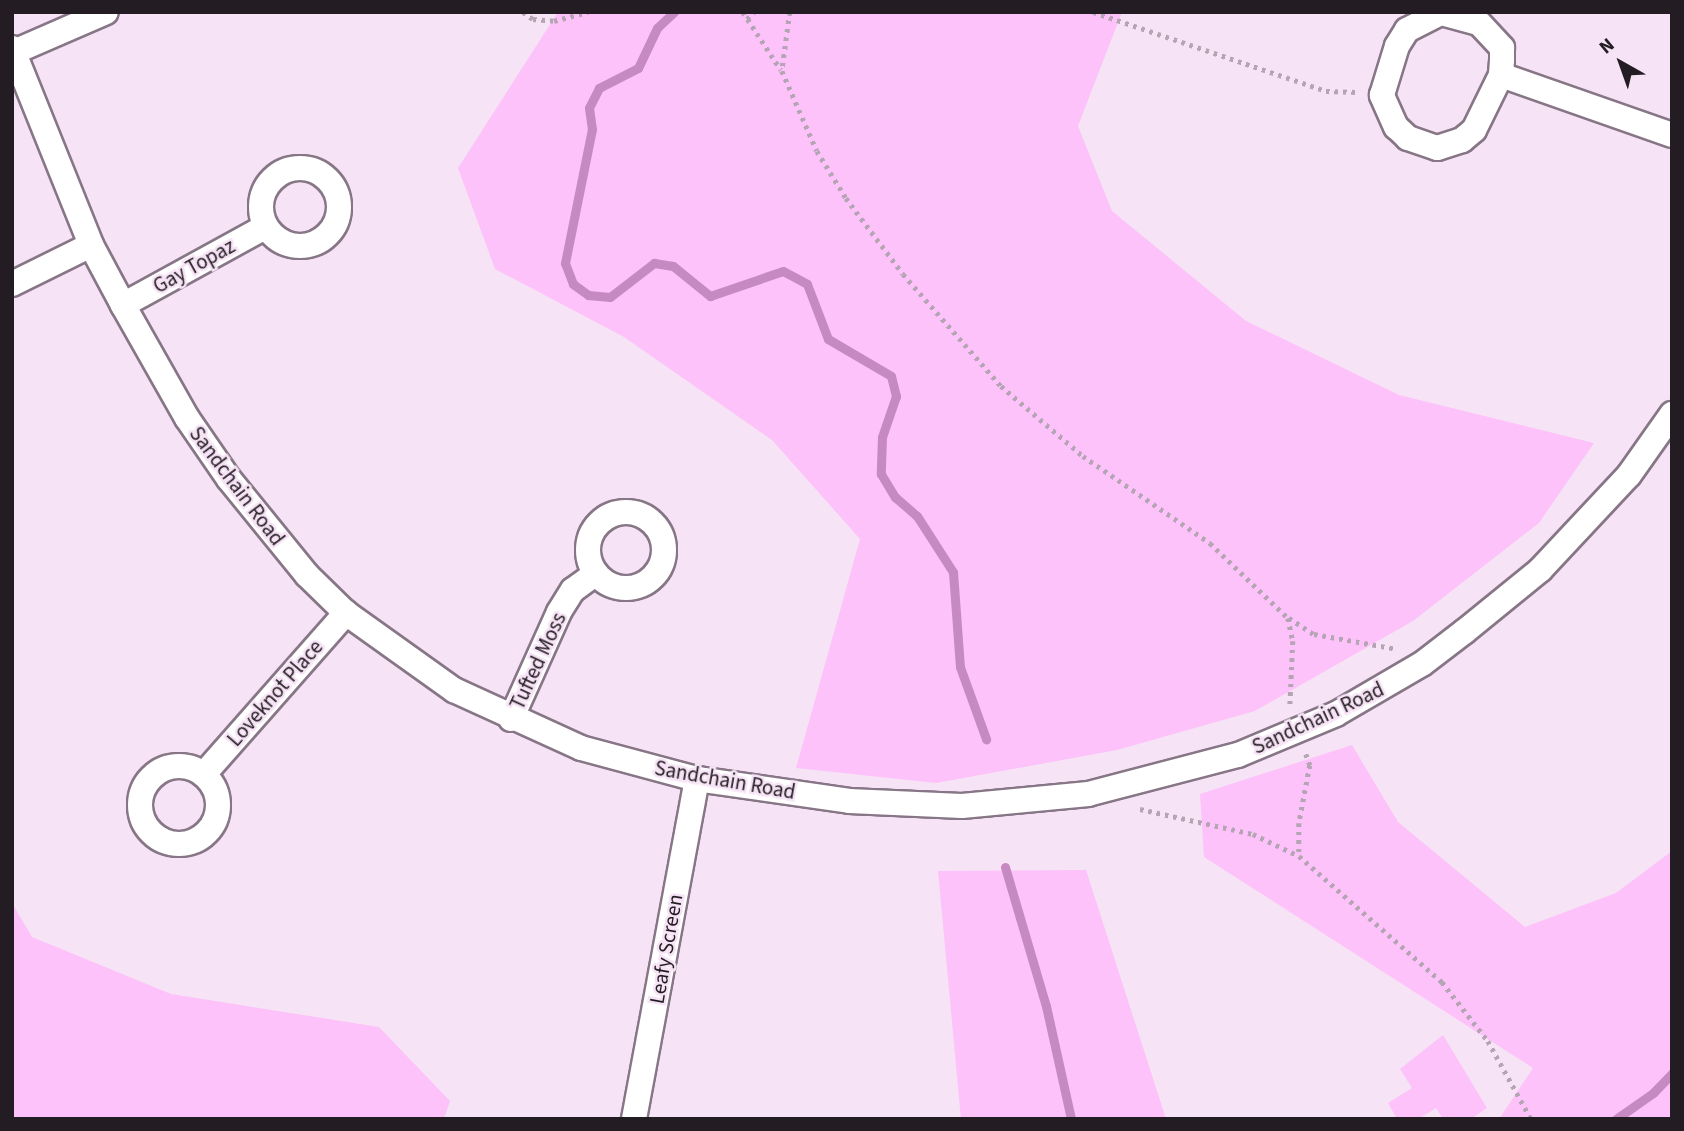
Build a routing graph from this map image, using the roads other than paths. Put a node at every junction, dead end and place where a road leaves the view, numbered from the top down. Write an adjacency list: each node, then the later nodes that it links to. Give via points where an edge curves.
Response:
1 (106, 12): 2 (street)
2 (13, 50): 6 (street, Sandchain Road)
3 (1501, 75): 3 (street, via 1502,48 1493,35 1479,23 1441,13 1407,30 1382,94 1396,127 1408,138 1437,148 1462,140 1474,130); 4 (street)
4 (1672, 135)
5 (265, 227): 8 (street, Gay Topaz)
6 (91, 245): 7 (street); 8 (street, Sandchain Road)
7 (12, 284)
8 (123, 305): 11 (street, Sandchain Road, via 187,418 229,479 299,566)
9 (1672, 414): 14 (street, Sandchain Road, via 1629,475 1540,570 1422,664 1299,731 1174,774 1088,794 1026,802 962,806 849,802)
10 (595, 574): 12 (street, Tufted Moss, via 573,590 559,612)
11 (346, 612): 12 (street, Sandchain Road, via 454,690); 13 (street, Loveknot Place)
12 (511, 719): 14 (street, Sandchain Road, via 581,748)
13 (204, 774)
14 (697, 779): 15 (street, Leafy Screen)
15 (634, 1119)

